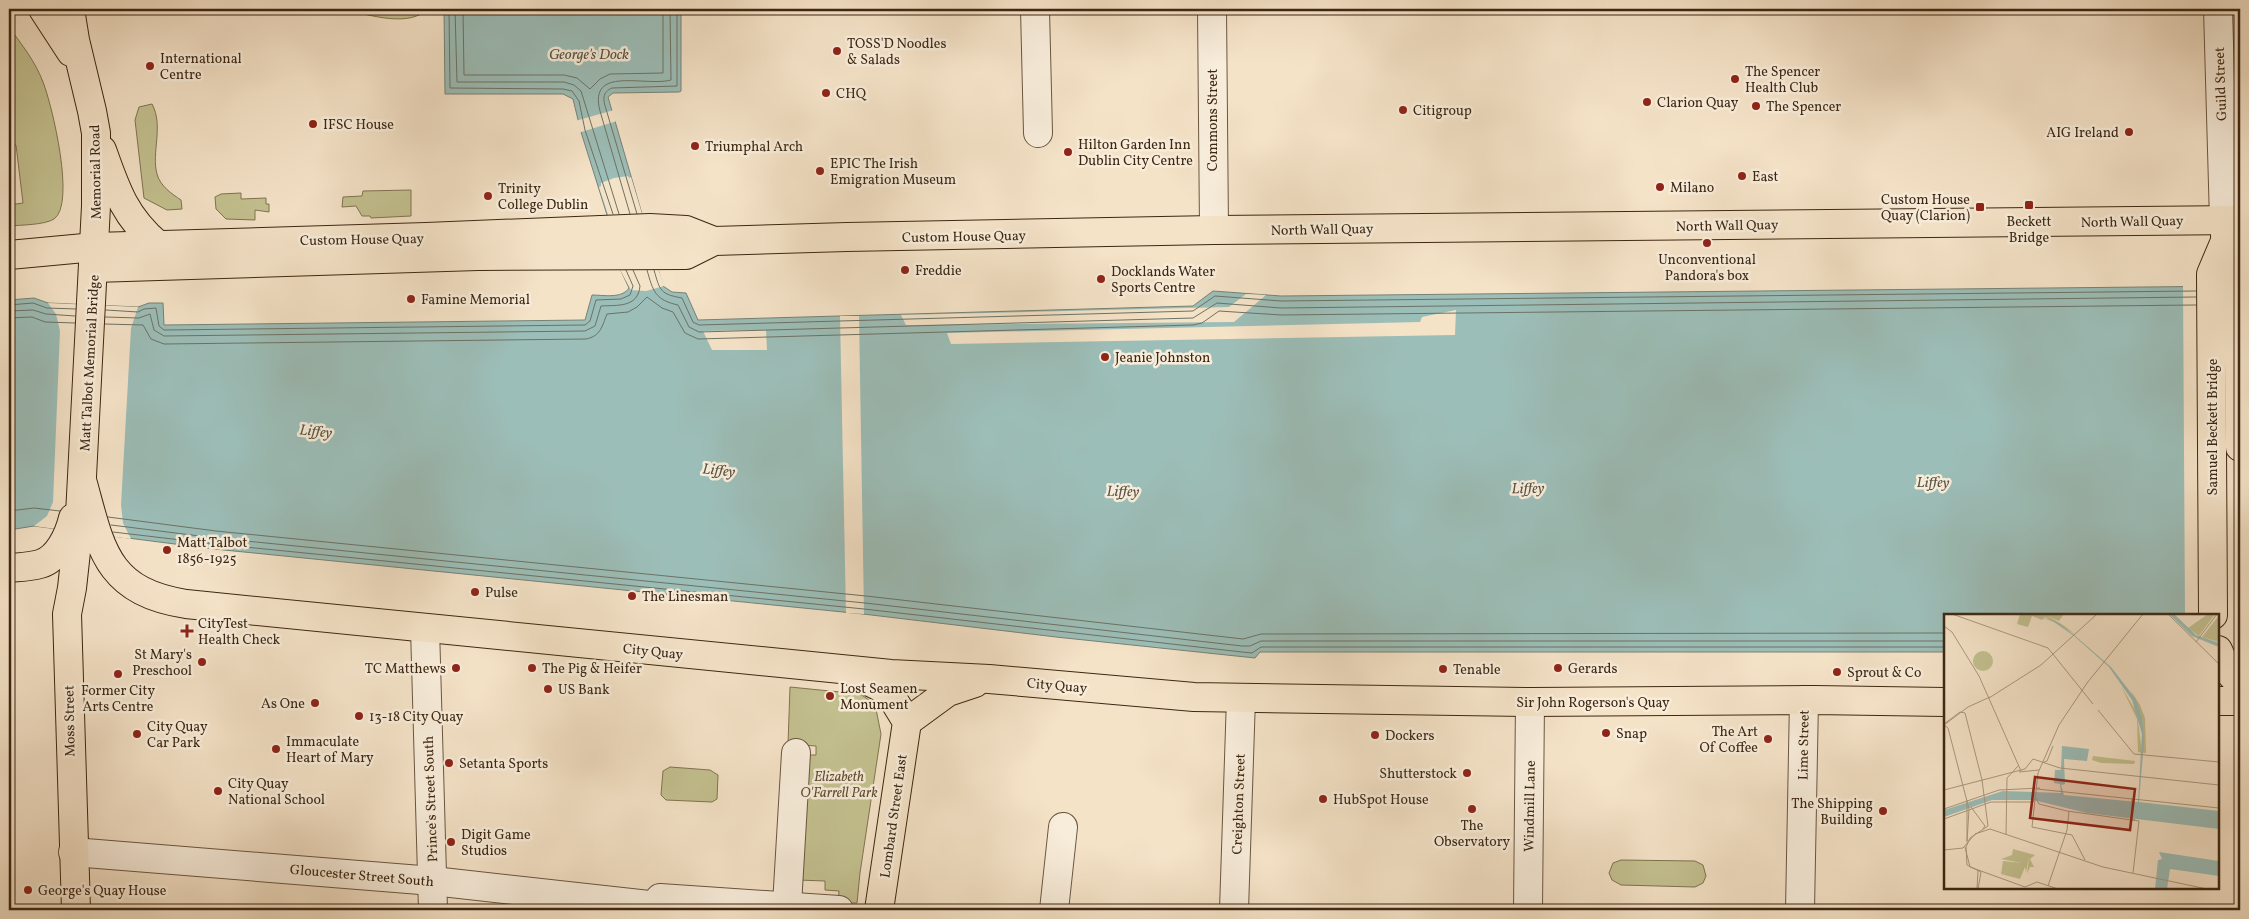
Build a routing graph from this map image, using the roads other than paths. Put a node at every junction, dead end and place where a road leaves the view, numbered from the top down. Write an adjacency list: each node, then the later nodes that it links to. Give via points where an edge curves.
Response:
1 (43, 9): 6 (main road, Memorial Road)
2 (70, 9): 6 (main road, Memorial Road)
3 (1035, 9): 8 (street)
4 (1212, 9): 10 (street, Commons Street)
5 (2218, 9): 9 (street, Guild Street)
6 (80, 68): 7 (main road, Memorial Road)
7 (96, 133): 12 (main road, via 121,201 141,230); 14 (main road, Memorial Road)
8 (1038, 133)
9 (2230, 227): 10 (main road, North Wall Quay); 15 (main road, Samuel Beckett Bridge, via 2238,274); 18 (main road, Samuel Beckett Bridge, via 2211,274)
10 (1214, 230): 11 (main road, Custom House Quay)
11 (714, 241): 12 (main road, Custom House Quay, via 686,230 650,228); 14 (main road, Custom House Quay, via 686,254)
12 (158, 245): 14 (main road, Custom House Quay)
13 (9, 255): 14 (main road, Custom House Quay)
14 (95, 257): 16 (main road, Matt Talbot Memorial Bridge)
15 (2240, 447)
16 (82, 533): 17 (main road, via 61,545 42,564); 19 (main road, City Quay, via 128,582 161,600); 33 (main road, Moss Street, via 67,614)
17 (9, 568)
18 (2214, 614)
19 (425, 628): 21 (main road, City Quay); 34 (street, Prince's Street South)
20 (2219, 655): 23 (main road)
21 (815, 667): 22 (main road, City Quay, via 909,676); 30 (main road, via 862,677 888,691)
22 (989, 679): 24 (main road, City Quay, via 1148,694); 30 (main road, via 948,692)
23 (2240, 684)
24 (1242, 698): 28 (main road, Sir John Rogerson's Quay); 41 (street, Creighton Street)
25 (1804, 700): 28 (main road, Sir John Rogerson's Quay); 29 (main road, Sir John Rogerson's Quay); 43 (street, Lime Street)
26 (2219, 701): 27 (main road)
27 (2240, 701)
28 (1530, 702): 42 (street, Windmill Lane)
29 (1944, 702)
30 (907, 722): 39 (main road, Lombard Street East)
31 (796, 753): 35 (street)
32 (1063, 827): 40 (street)
33 (73, 852): 34 (street, Gloucester Street South); 36 (main road, Moss Street)
34 (433, 881): 35 (street, Gloucester Street South, via 655,902); 37 (street, Prince's Street South)
35 (787, 905): 38 (street, Gloucester Street South)
36 (76, 910)
37 (433, 910)
38 (839, 910)
39 (880, 910)
40 (1054, 910)
41 (1234, 910)
42 (1528, 910)
43 (1800, 910)

